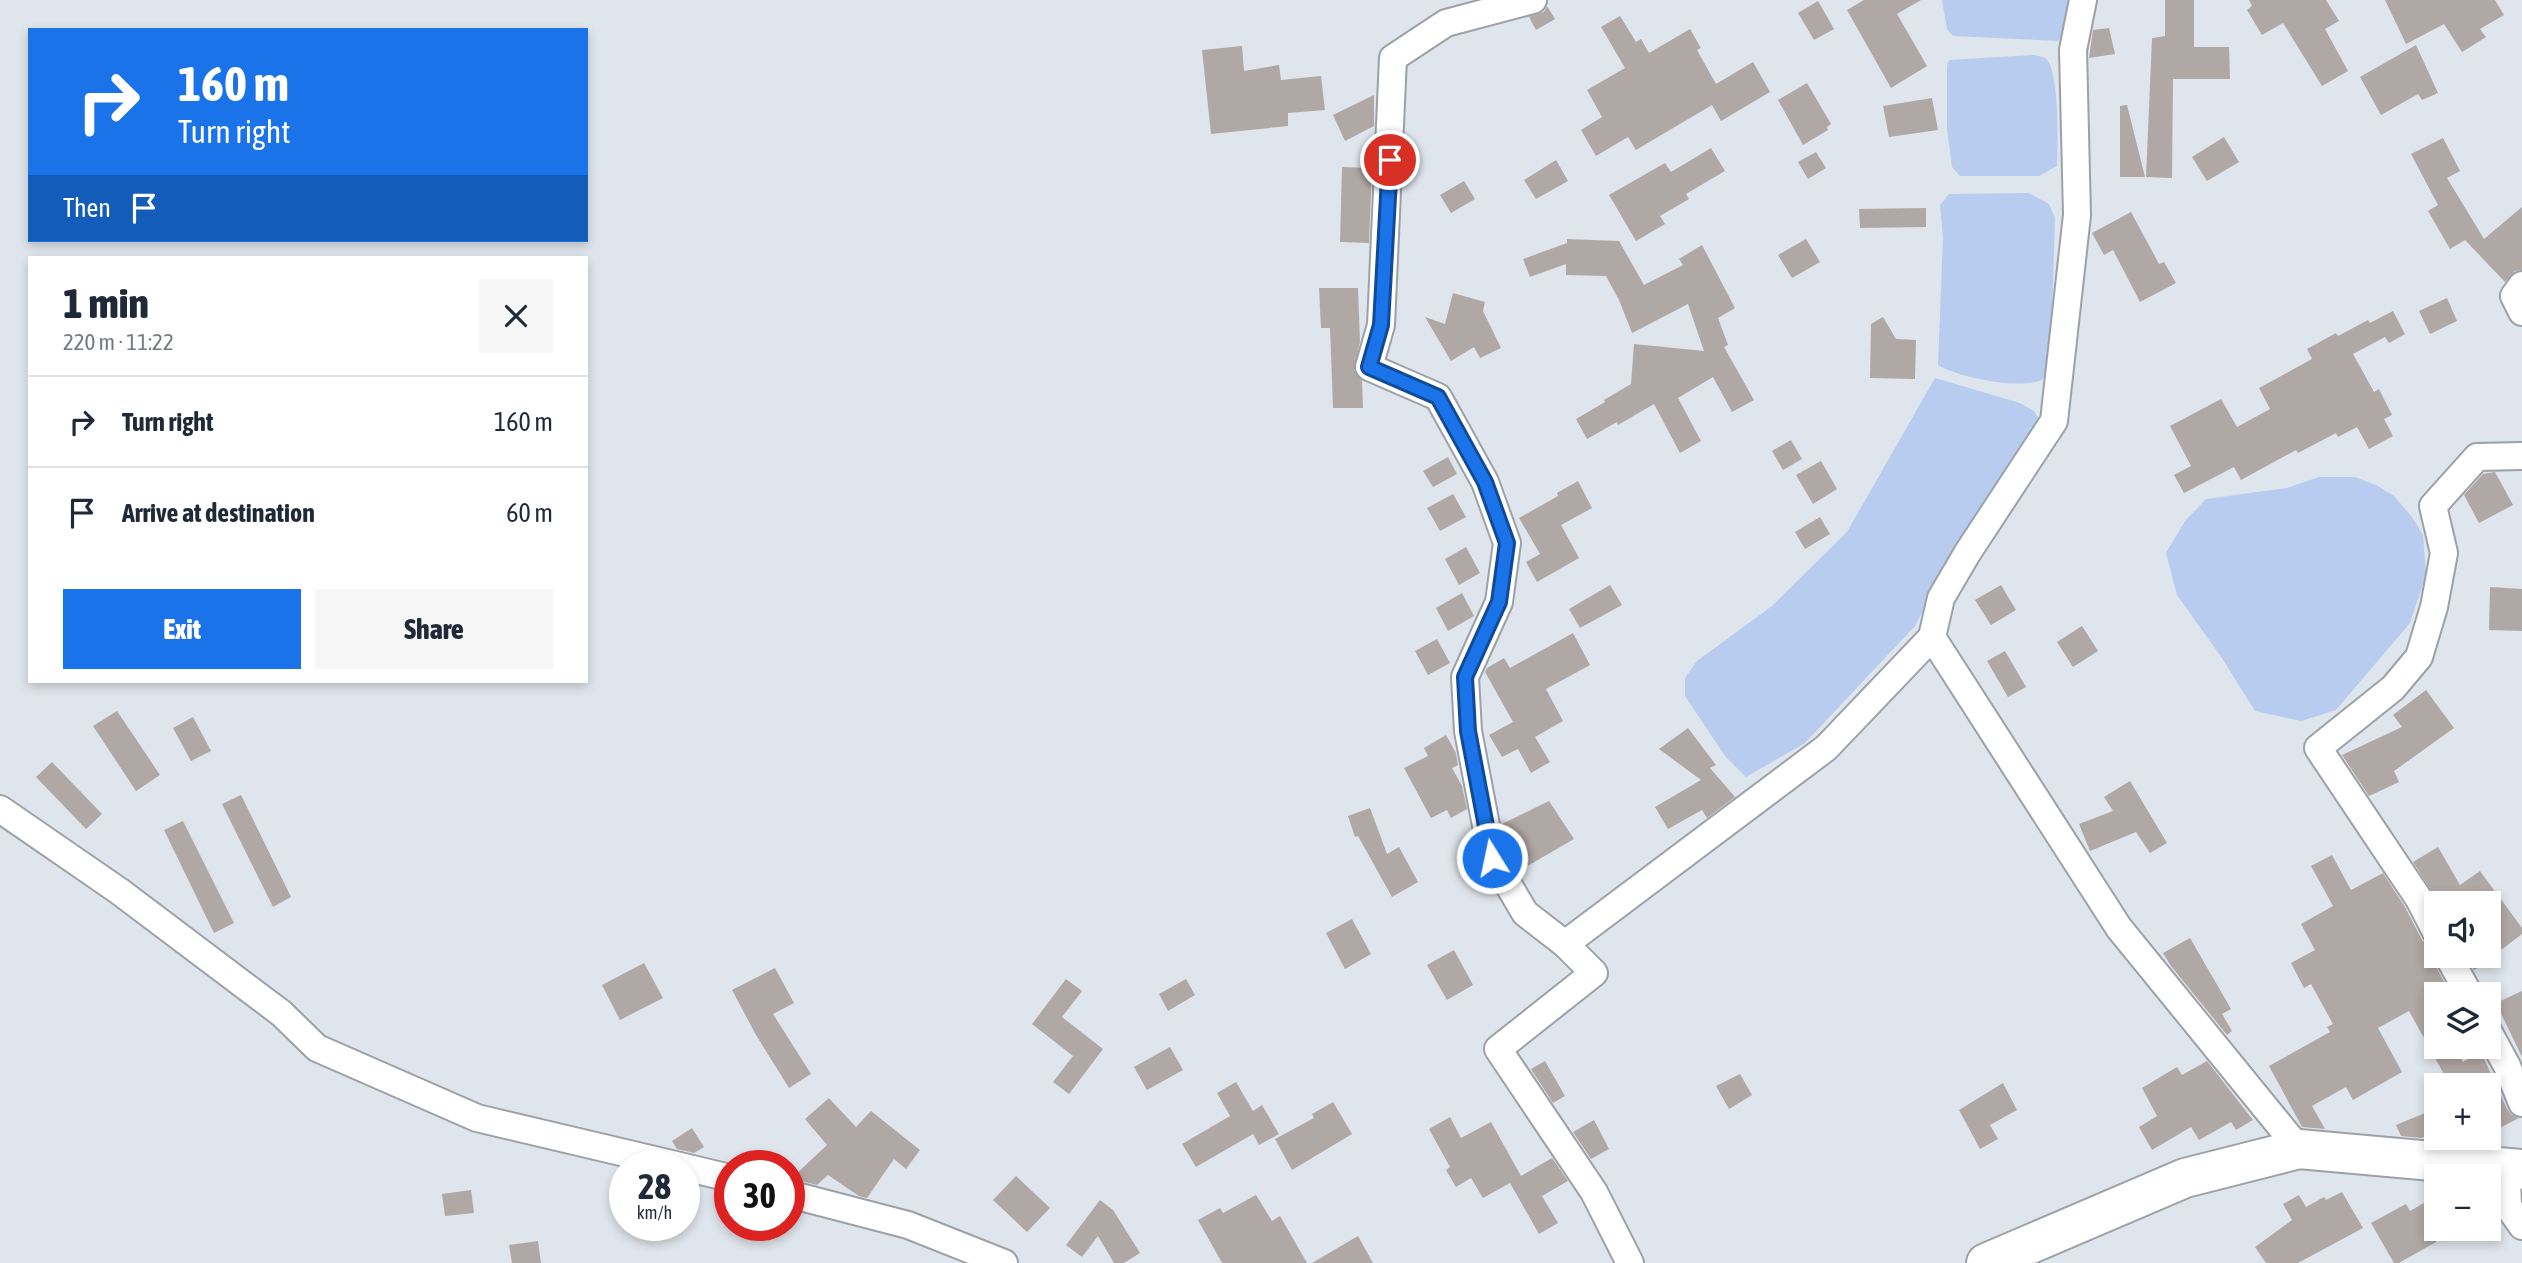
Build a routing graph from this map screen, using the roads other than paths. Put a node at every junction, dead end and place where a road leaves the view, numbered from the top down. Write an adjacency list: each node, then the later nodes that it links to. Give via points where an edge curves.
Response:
1 (1533, 0): 9 (street, via 1447,23 1393,58 1381,325 1369,367 1438,397 1485,482 1507,543 1499,602 1465,677 1468,731 1492,858 1525,913)
2 (2083, 0): 6 (street, via 2073,50 2077,215 2054,421 1941,598)
3 (2522, 285): 4 (street, via 2514,296)
4 (2522, 312)
5 (2522, 456): 8 (street, via 2477,457 2432,506 2444,553 2419,657 2393,688 2318,748)
6 (1932, 637): 9 (street, via 1826,748); 12 (street, via 2119,928)
7 (0, 808): 13 (street, via 281,1013 317,1048 477,1118)
8 (2424, 910)
9 (1565, 944): 18 (street, via 1594,973 1498,1049 1594,1192)
10 (2501, 1055): 11 (street)
11 (2522, 1103)
12 (2299, 1149): 14 (main road); 19 (main road, via 2185,1178)
13 (614, 1150)
14 (2522, 1172): 16 (street, via 2507,1181 2508,1206)
15 (805, 1198): 17 (street, via 908,1224)
16 (2522, 1226)
17 (1004, 1263)
18 (1630, 1263)
19 (1986, 1263)

